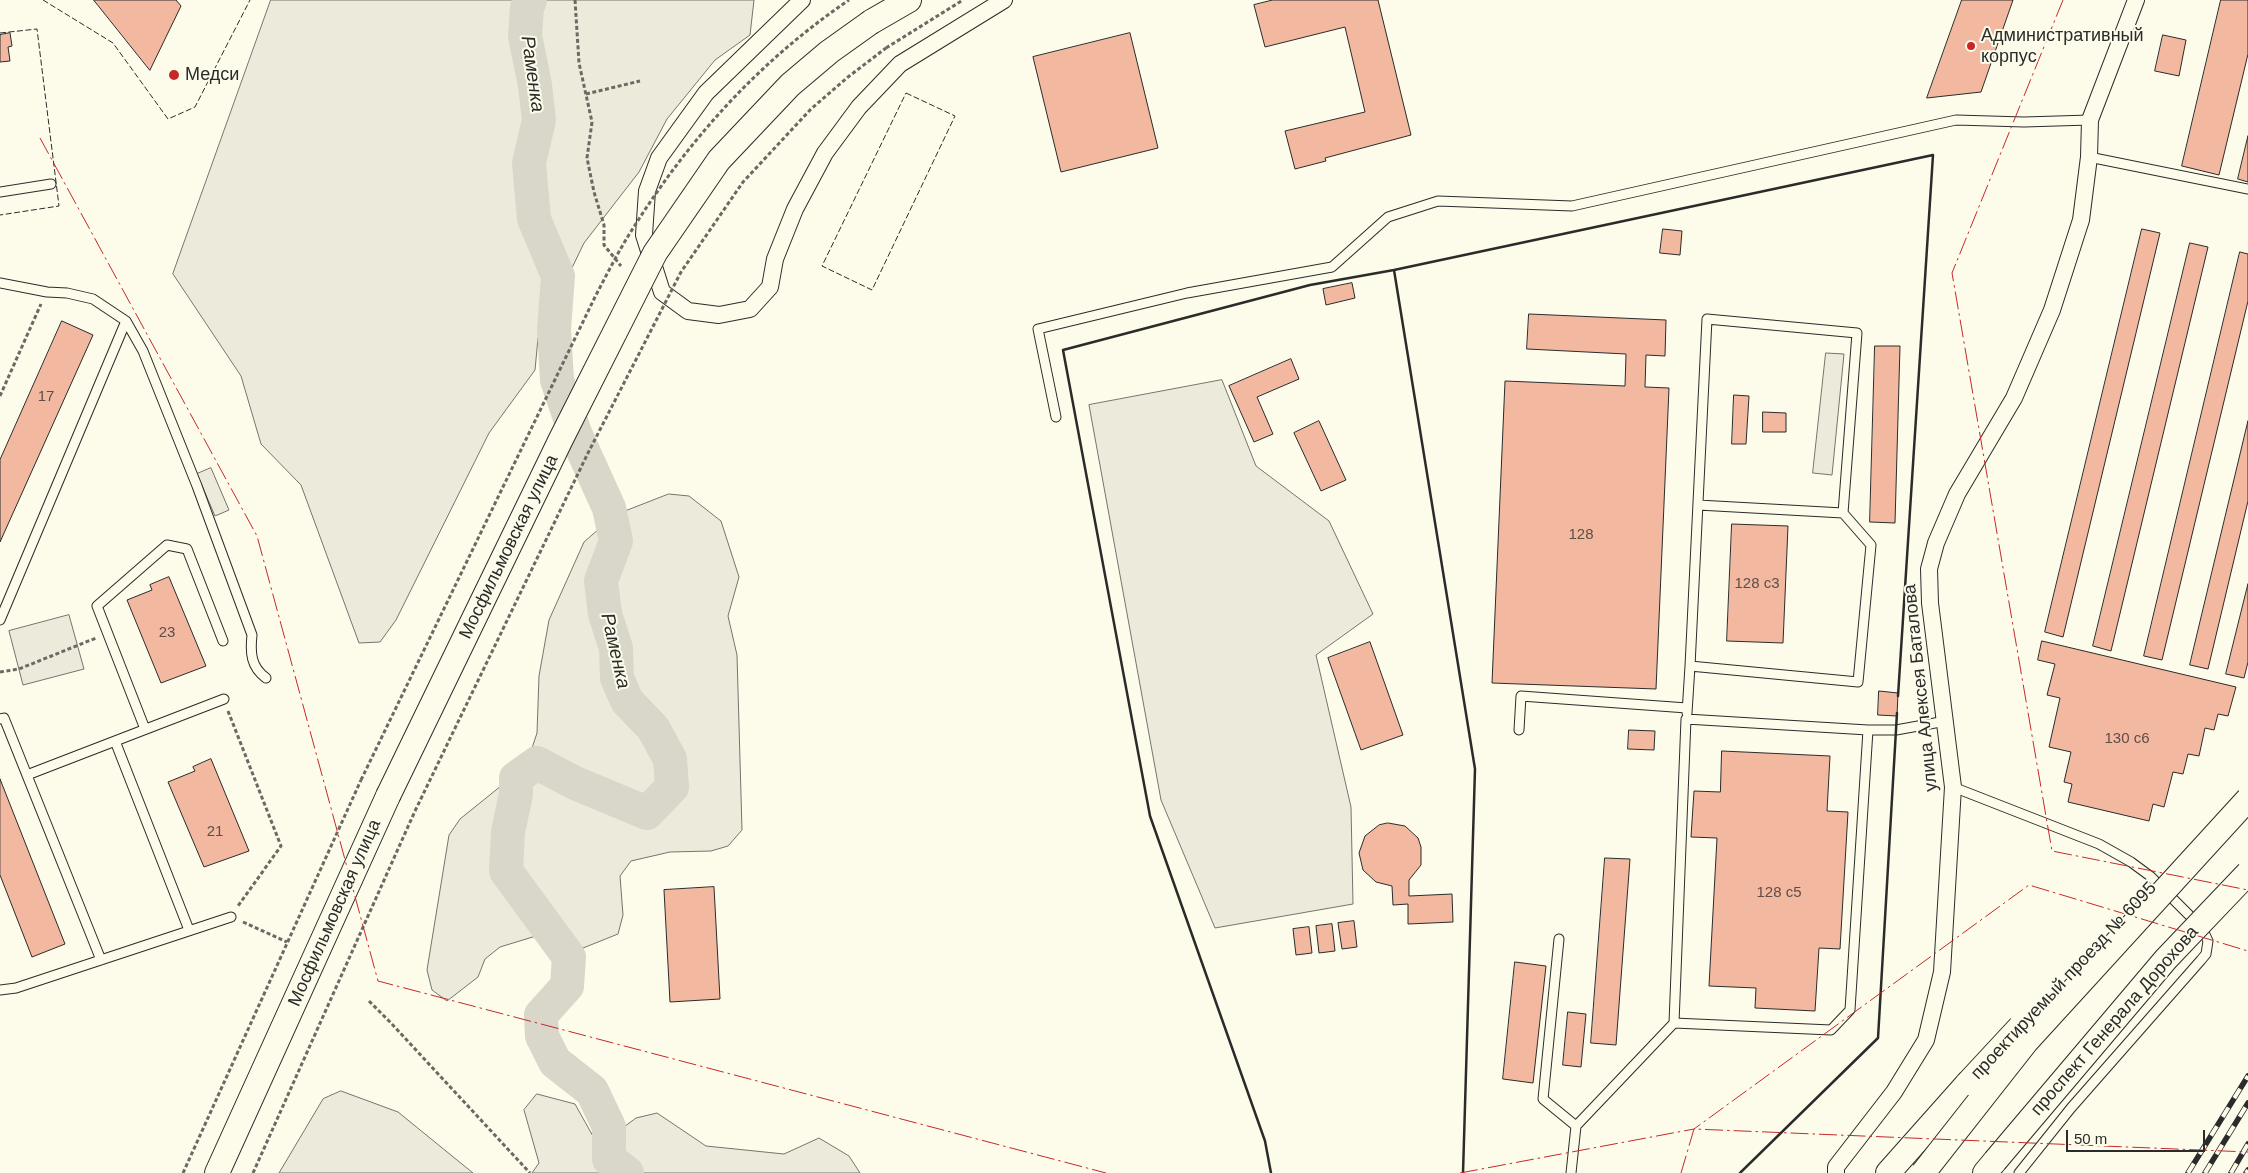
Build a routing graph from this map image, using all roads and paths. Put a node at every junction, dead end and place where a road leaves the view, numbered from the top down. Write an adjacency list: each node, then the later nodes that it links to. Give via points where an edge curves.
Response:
1 (575, 0): 8 (path, via 579,63)
2 (802, 0): 5 (street, via 706,93 659,158 647,191 644,235 662,292 688,312 719,315 750,309 770,287 775,259 795,209 825,154 858,107 900,64)
3 (909, 0): 53 (main road, Мосфильмовская улица, bridge, via 870,22 790,85 726,153 655,253 388,796)
4 (963, 0): 54 (path, bridge, via 886,48 811,109 743,182 681,272 584,462 415,811)
5 (1004, 0)
6 (2136, 0): 9 (street, улица Алексея Баталова)
7 (640, 81): 8 (path)
8 (586, 94): 14 (path, via 592,122 587,158 604,225 604,245)
9 (2090, 120): 10 (street, улица Алексея Баталова); 19 (lane, via 1956,120 1572,206 1438,201 1388,217 1332,267 1187,293 1038,329)
10 (2089, 156): 12 (lane); 32 (street, улица Алексея Баталова, via 2081,220 2052,310 2014,398 1958,494 1936,543 1929,569 1930,603)
11 (51, 184): 13 (lane)
12 (2248, 189)
13 (0, 192)
14 (621, 266)
15 (0, 284): 16 (lane)
16 (47, 292): 17 (lane, via 93,299); 18 (path)
17 (126, 321): 22 (lane); 27 (lane, via 143,351 197,486 252,635 252,660 258,672)
18 (0, 396)
19 (1056, 417)
20 (1698, 505): 21 (lane); 21 (lane, via 1706,319 1857,333); 25 (lane)
21 (1843, 513): 25 (lane, via 1871,545 1858,682)
22 (0, 620)
23 (108, 634): 24 (lane, via 97,606 166,545 187,549); 26 (path, via 19,668); 33 (lane)
24 (223, 641)
25 (1690, 666): 29 (lane)
26 (0, 672)
27 (266, 678)
28 (224, 699): 33 (lane); 42 (path, via 281,846)
29 (1688, 708): 31 (lane); 34 (lane, via 1521,696)
30 (0, 719): 37 (lane, via 4,718)
31 (1686, 720): 35 (lane); 49 (lane)
32 (1946, 721): 35 (lane, via 1896,730); 39 (street, улица Алексея Баталова)
33 (145, 729): 36 (lane)
34 (1519, 730)
35 (1868, 730): 49 (lane, via 1850,1010 1830,1030)
36 (115, 741): 37 (lane); 43 (lane)
37 (27, 775): 46 (lane)
38 (362, 780): 45 (path)
39 (1953, 787): 57 (street, улица Алексея Баталова, via 1942,972 1926,1040 1894,1092 1836,1167); 60 (lane, via 2099,844 2131,862 2199,923 2208,941 2206,954)
40 (2248, 798): 58 (main road, проектируемый проезд № 6095, bridge, via 2174,862); 59 (main road, bridge, via 2026,1042)
41 (2248, 873): 51 (main road, проспект Генерала Дорохова, bridge, via 2166,959)
42 (231, 917): 43 (lane); 45 (path)
43 (189, 930): 46 (lane)
44 (1559, 939): 50 (lane, via 1542,1099)
45 (287, 942): 52 (path)
46 (101, 960): 47 (lane, via 16,988)
47 (0, 990)
48 (369, 1001): 55 (path)
49 (1674, 1023): 50 (lane)
50 (1576, 1126): 56 (lane)
51 (1989, 1169)
52 (183, 1173)
53 (217, 1173)
54 (253, 1173)
55 (530, 1173)
56 (1571, 1173)
57 (1836, 1173)
58 (1888, 1173)
59 (1923, 1173)
60 (2018, 1173)

